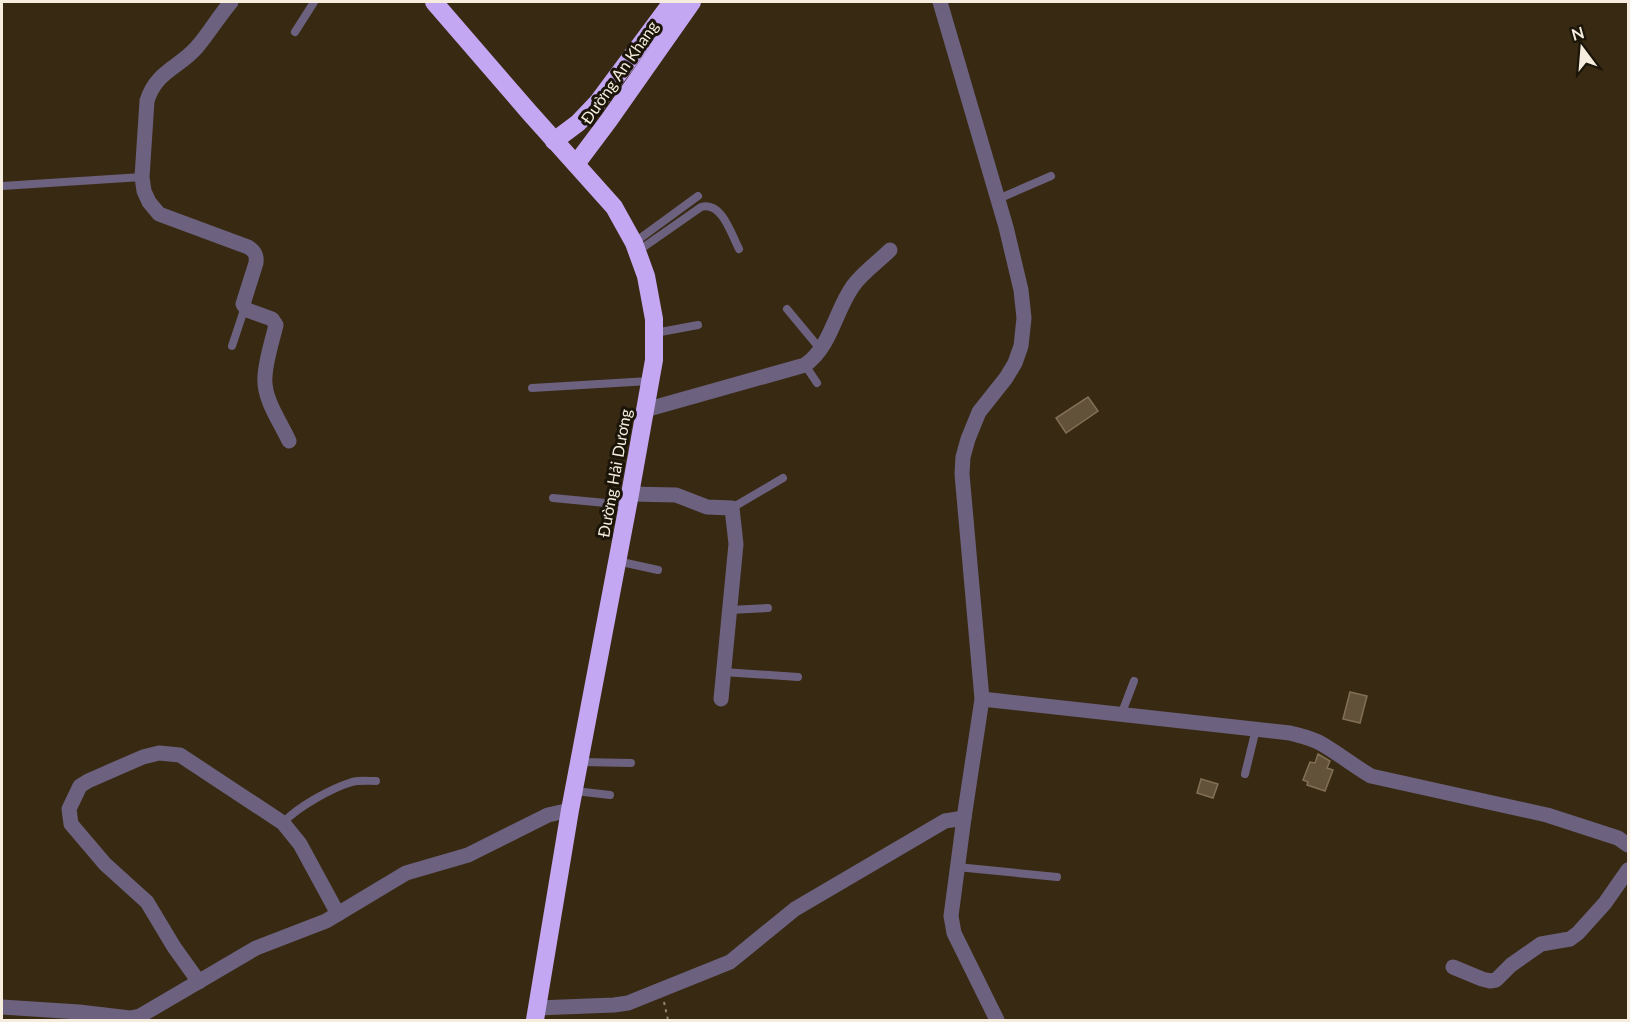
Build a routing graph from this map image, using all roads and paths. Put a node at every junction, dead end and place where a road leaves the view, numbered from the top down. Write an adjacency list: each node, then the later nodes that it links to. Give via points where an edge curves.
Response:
1 (231, 2): 11 (street, via 197,47 161,75 149,92)
2 (314, 2): 7 (lane)
3 (434, 2): 8 (highway, Đường Hải Dương)
4 (672, 2): 8 (highway, Đường An Khang, via 597,103)
5 (692, 2): 9 (highway, Đường An Khang)
6 (940, 2): 14 (street)
7 (295, 32)
8 (554, 141): 9 (highway, Đường Hải Dương)
9 (576, 164): 15 (highway, Đường Hải Dương, via 614,207)
10 (1051, 176): 14 (lane)
11 (142, 177): 12 (lane); 18 (street, via 146,197 159,214 254,251 256,263)
12 (2, 186)
13 (698, 196): 15 (lane)
14 (998, 199): 42 (street, via 1021,290 1024,318 1015,363 979,412 963,457)
15 (635, 248): 16 (lane, via 706,205 721,215); 21 (highway, Đường Hải Dương, via 646,276)
16 (738, 249)
17 (890, 250): 23 (street, via 852,287)
18 (245, 308): 22 (lane); 29 (street, via 275,322 265,385)
19 (787, 309): 23 (lane)
20 (698, 325): 21 (lane)
21 (654, 333): 25 (highway, Đường Hải Dương)
22 (232, 346)
23 (821, 350): 24 (street)
24 (806, 365): 26 (lane); 28 (street)
25 (650, 380): 27 (lane); 28 (highway, Đường Hải Dương)
26 (817, 383)
27 (532, 388)
28 (645, 410): 32 (highway, Đường Hải Dương)
29 (289, 441)
30 (783, 478): 33 (lane)
31 (553, 498): 32 (lane)
32 (629, 500): 33 (street, via 676,495 707,507); 34 (highway, Đường Hải Dương)
33 (732, 508): 37 (street, via 736,544)
34 (617, 561): 35 (lane); 45 (highway, Đường Hải Dương)
35 (658, 570)
36 (768, 608): 37 (lane)
37 (730, 610): 38 (street)
38 (723, 672): 39 (lane); 41 (street)
39 (798, 676)
40 (1134, 681): 43 (lane)
41 (721, 699)
42 (982, 699): 43 (street); 52 (street)
43 (1121, 715): 44 (street)
44 (1256, 729): 47 (lane); 54 (street, via 1308,737 1371,776 1547,815)
45 (579, 762): 46 (lane); 49 (highway, Đường Hải Dương)
46 (631, 763)
47 (1245, 774)
48 (375, 782): 53 (lane, via 360,781 337,788)
49 (573, 791): 50 (lane); 51 (highway, Đường Hải Dương)
50 (610, 795)
51 (570, 810): 58 (street, via 548,815 468,855 405,873); 63 (highway, Đường Hải Dương)
52 (964, 818): 55 (street); 61 (street, via 945,821 802,905 730,962)
53 (283, 822): 58 (street, via 300,844); 60 (street, via 180,754 142,757 80,786 69,809 71,824 105,864 147,903)
54 (1629, 845)
55 (957, 867): 57 (lane); 65 (street, via 951,924)
56 (1629, 870): 59 (street, via 1578,933 1570,939 1531,949 1496,980 1482,979)
57 (1057, 877)
58 (338, 914): 60 (street, via 256,948)
59 (1453, 967)
60 (199, 982): 62 (street, via 130,1018)
61 (658, 992): 63 (street, via 628,1003); 64 (path)
62 (2, 1007)
63 (536, 1014)
64 (668, 1020)
65 (997, 1020)

